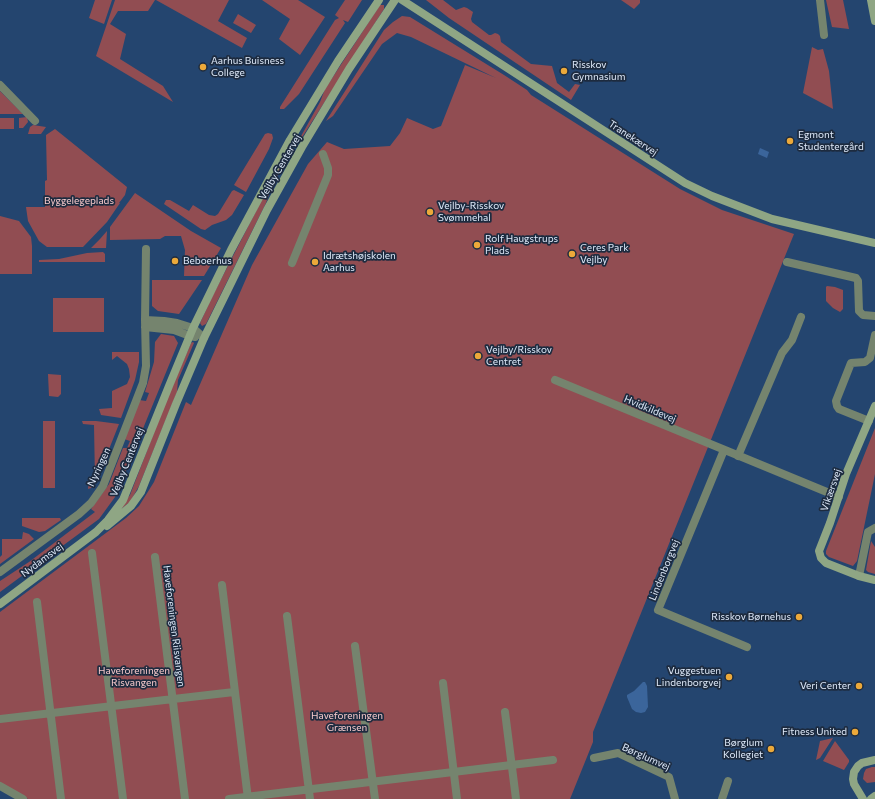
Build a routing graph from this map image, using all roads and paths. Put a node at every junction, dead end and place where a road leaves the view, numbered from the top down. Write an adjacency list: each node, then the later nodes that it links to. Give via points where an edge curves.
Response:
1 (379, 0): 18 (street, Vejlby Centervej, via 286,146)
2 (395, 0): 20 (street, Vejlby Centervej, via 302,147 257,230)
3 (402, 0): 11 (street, Tranekærvej, via 685,183 772,219)
4 (820, 0): 7 (street)
5 (871, 0): 6 (street)
6 (875, 20)
7 (824, 35)
8 (0, 85): 9 (street)
9 (34, 121)
10 (323, 154): 14 (street, via 328,175)
11 (875, 243)
12 (146, 249): 17 (street, Nyringen)
13 (788, 262): 15 (street, via 856,278 859,311 863,315)
14 (292, 263)
15 (875, 316)
16 (801, 317): 25 (street, via 792,340 782,353)
17 (145, 324): 18 (street, via 164,321); 31 (street, Nyringen, via 146,366 143,383 103,486 79,514)
18 (191, 332): 20 (street); 28 (street, Vejlby Centervej, via 123,500 113,515)
19 (875, 335): 23 (street, via 870,358 865,362 851,363 836,401 839,409)
20 (204, 338): 28 (street, Vejlby Centervej, via 141,492 131,506)
21 (555, 380): 24 (street, Hvidkildevej)
22 (874, 410): 23 (street, Vikærsvej)
23 (869, 421): 26 (street, Vikærsvej)
24 (724, 450): 25 (street, Hvidkildevej); 39 (street, Lindenborgvej, via 658,610)
25 (738, 456): 26 (street, Hvidkildevej)
26 (839, 497): 32 (street, Vikærsvej, via 819,549 821,558)
27 (875, 528): 32 (street, via 868,532)
28 (96, 532): 36 (street, Nydamsvej)
29 (92, 553): 43 (street)
30 (155, 557): 42 (street, Haveforeningen Riisvangen)
31 (0, 572)
32 (859, 576): 33 (street)
33 (875, 580)
34 (222, 585): 41 (street)
35 (37, 602): 45 (street)
36 (0, 604)
37 (287, 616): 55 (street)
38 (355, 646): 53 (street)
39 (747, 647)
40 (443, 683): 51 (street)
41 (234, 692): 42 (street, Haveforeningen Riisvangen); 57 (street)
42 (173, 698): 43 (street, Haveforeningen Riisvangen); 61 (street, Haveforeningen Riisvangen)
43 (112, 705): 45 (street, Haveforeningen Riisvangen); 60 (street)
44 (505, 712): 50 (street)
45 (51, 713): 46 (street, Haveforeningen Riisvangen); 59 (street)
46 (0, 720)
47 (594, 758): 67 (street, Børglumvej, via 618,753 669,777)
48 (553, 760): 50 (street)
49 (875, 760): 69 (street, via 862,763 854,772 854,784)
50 (511, 765): 51 (street); 66 (street)
51 (454, 773): 53 (street); 65 (street)
52 (728, 780): 68 (street)
53 (373, 783): 55 (street); 64 (street)
54 (0, 786): 58 (street)
55 (309, 790): 57 (street); 63 (street)
56 (875, 796): 70 (street)
57 (248, 798): 62 (street)
58 (23, 799)
59 (61, 799)
60 (123, 799)
61 (185, 799)
62 (229, 799)
63 (310, 799)
64 (375, 799)
65 (457, 799)
66 (516, 799)
67 (675, 799)
68 (722, 799)
69 (863, 799)
70 (871, 799)

